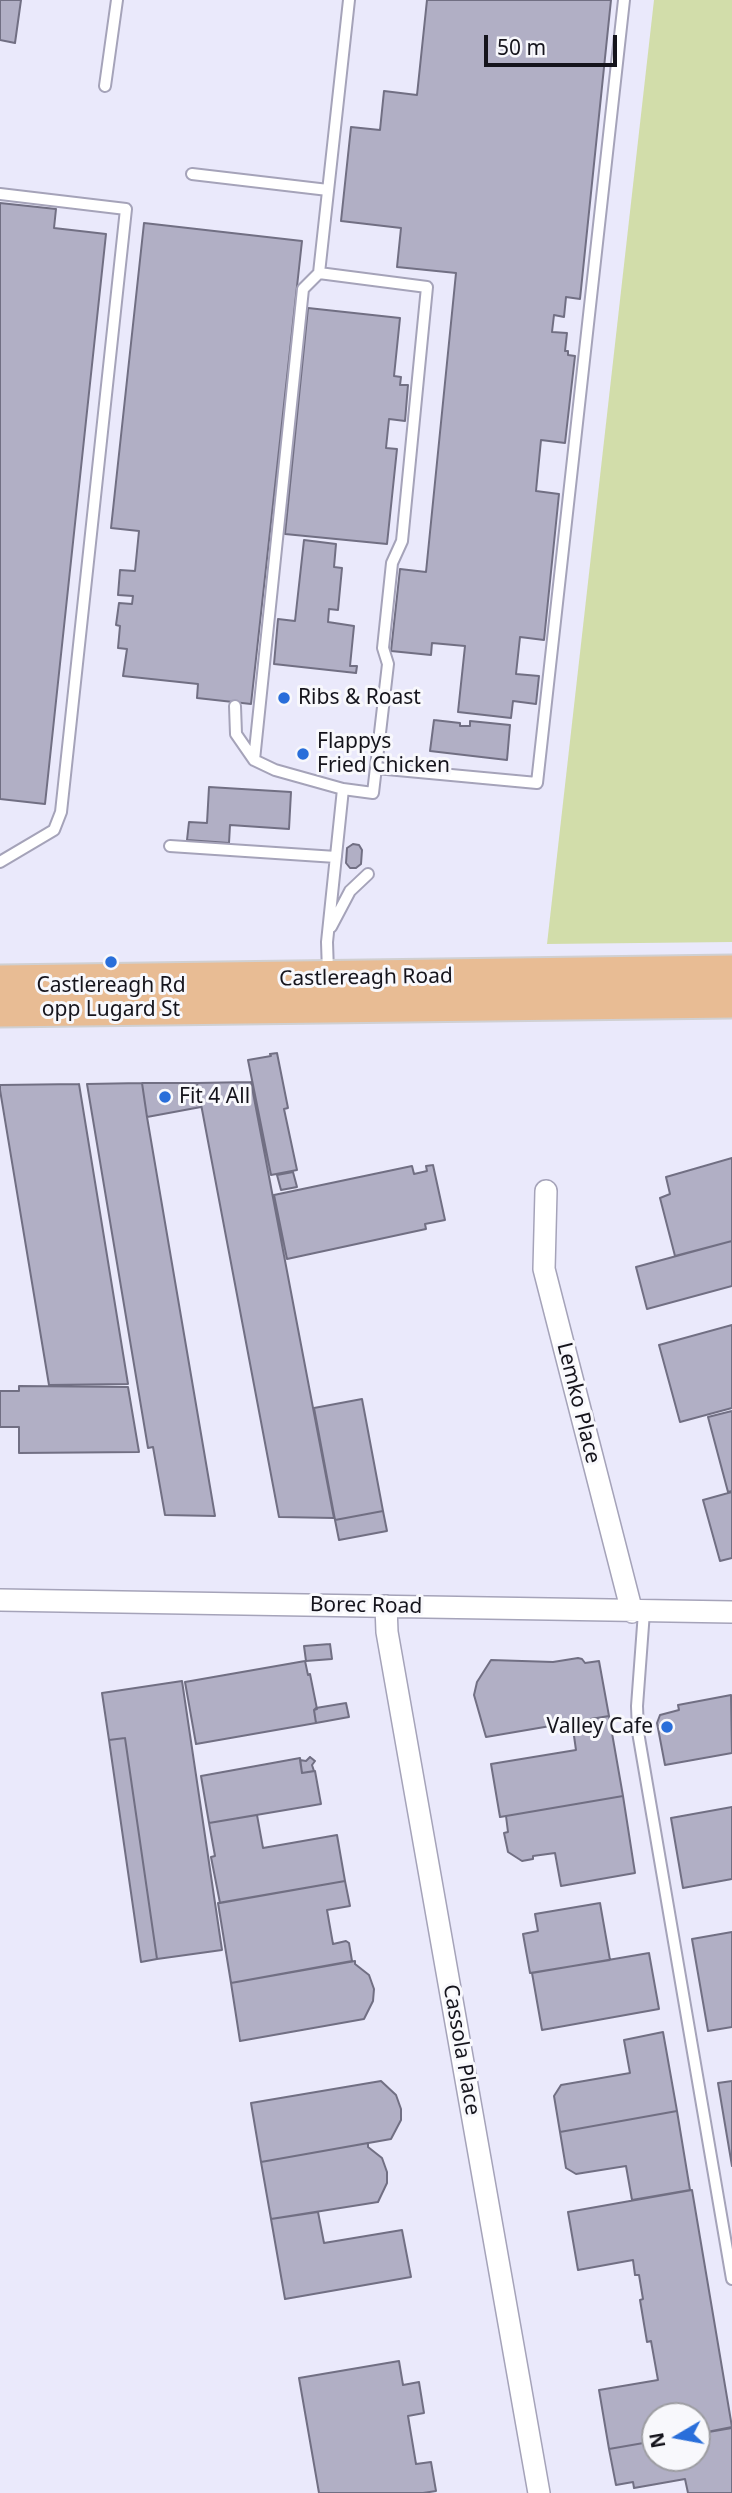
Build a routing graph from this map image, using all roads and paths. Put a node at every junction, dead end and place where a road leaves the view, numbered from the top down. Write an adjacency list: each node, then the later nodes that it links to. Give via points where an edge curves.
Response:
1 (117, 0): 4 (lane)
2 (349, 0): 6 (lane)
3 (624, 0): 11 (lane, via 537,783)
4 (105, 86)
5 (192, 174): 6 (lane)
6 (328, 190): 8 (lane)
7 (0, 194): 15 (lane, via 126,209 61,812 54,830)
8 (319, 273): 10 (lane, via 303,289); 11 (lane, via 426,287 402,541 392,563 383,648 388,664)
9 (235, 706): 10 (lane, via 236,734)
10 (254, 760): 12 (lane)
11 (376, 768): 12 (lane, via 373,793)
12 (343, 789): 14 (lane)
13 (170, 846): 14 (lane)
14 (336, 858): 17 (lane)
15 (0, 862)
16 (368, 874): 17 (lane, via 350,891)
17 (328, 932): 19 (lane)
18 (732, 972): 19 (main road, Castlereagh Road)
19 (328, 978): 20 (main road, Castlereagh Road)
20 (0, 982)
21 (732, 1001): 22 (main road, Castlereagh Road)
22 (0, 1010)
23 (546, 1191): 26 (street, Lemko Place, via 544,1269)
24 (0, 1600): 25 (street, Borec Road)
25 (386, 1606): 26 (street, Borec Road); 29 (street, Cassola Place)
26 (638, 1612): 27 (street, Borec Road); 28 (lane, via 637,1720)
27 (732, 1612)
28 (732, 2280)
29 (539, 2493)

